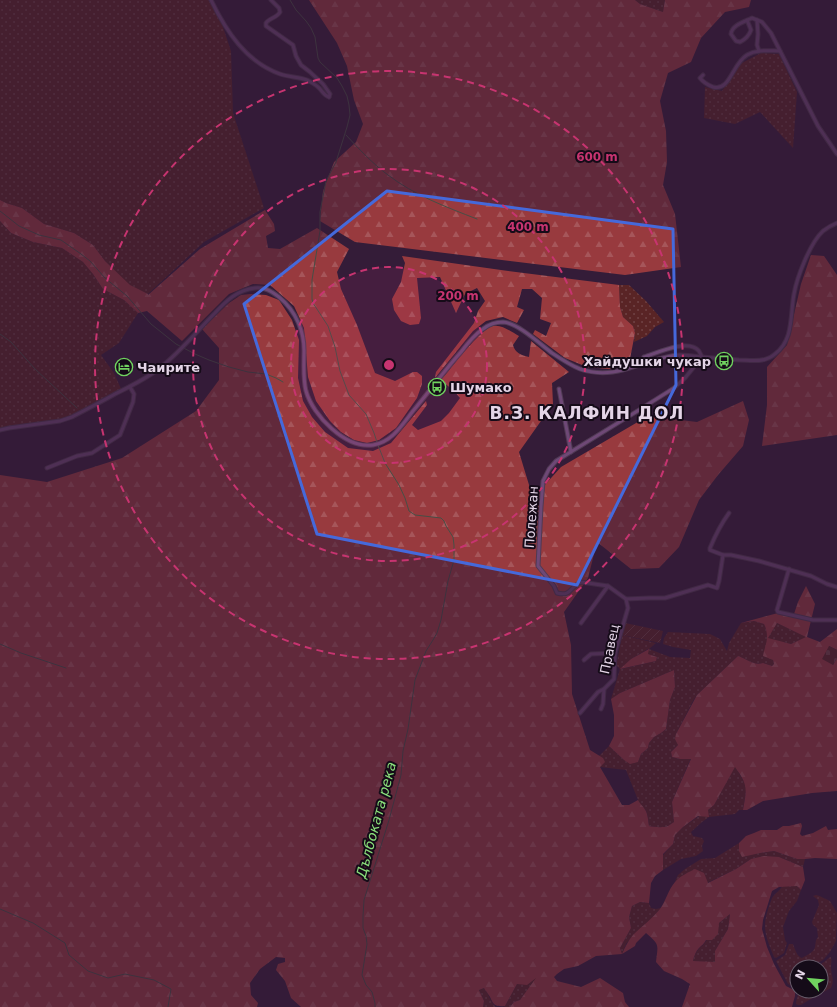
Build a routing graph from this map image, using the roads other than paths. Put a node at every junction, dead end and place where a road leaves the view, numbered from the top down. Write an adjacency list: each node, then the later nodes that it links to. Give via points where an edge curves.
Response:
1 (211, 0): 2 (street, via 221,21 250,56 282,75 309,81 329,97 330,94 323,84 301,65 293,45 266,26 267,21 280,12)
2 (272, 0)
3 (747, 20): 3 (street, via 752,30 750,35 740,42 736,41 731,34 732,29); 4 (street)
4 (757, 20): 5 (street); 6 (street, via 771,33)
5 (759, 51): 6 (street); 7 (street, via 742,58 723,86 718,88 708,85 700,78)
6 (780, 51): 8 (street, via 818,126)
7 (703, 75)
8 (837, 154)
9 (837, 223): 11 (street, via 816,240 801,269 794,294 789,333 781,349 767,359 761,360)
10 (644, 357): 11 (street, via 684,345 698,350)
11 (702, 357): 12 (street, via 672,356 624,370 600,373 582,370 559,358 512,324 494,323 477,333 388,440 362,445 349,441 335,432 316,412 306,390 300,324 282,299 265,288 255,288 232,297 160,368); 15 (street, Полежан, via 674,388)
12 (130, 386): 14 (street, via 72,417); 16 (street, via 134,394 133,402 120,435 92,453 77,456)
13 (559, 389): 15 (street)
14 (0, 430)
15 (570, 452): 20 (street, Полежан, via 556,461 543,481 538,566 557,593 564,595 582,582)
16 (48, 468)
17 (729, 513): 18 (street, via 710,548)
18 (723, 555): 19 (street, via 753,559); 22 (street, via 717,588 708,585 665,598)
19 (789, 569): 21 (street); 23 (street, via 778,612 813,620)
20 (608, 586): 22 (street); 24 (street)
21 (837, 587)
22 (626, 599): 25 (street, Правец, via 628,608)
23 (837, 620)
24 (581, 623)
25 (615, 653): 26 (street, via 591,654); 27 (street, Правец, via 614,679)
26 (584, 660)
27 (604, 689): 28 (street); 29 (street, Правец, via 598,692)
28 (601, 709)
29 (580, 713)

